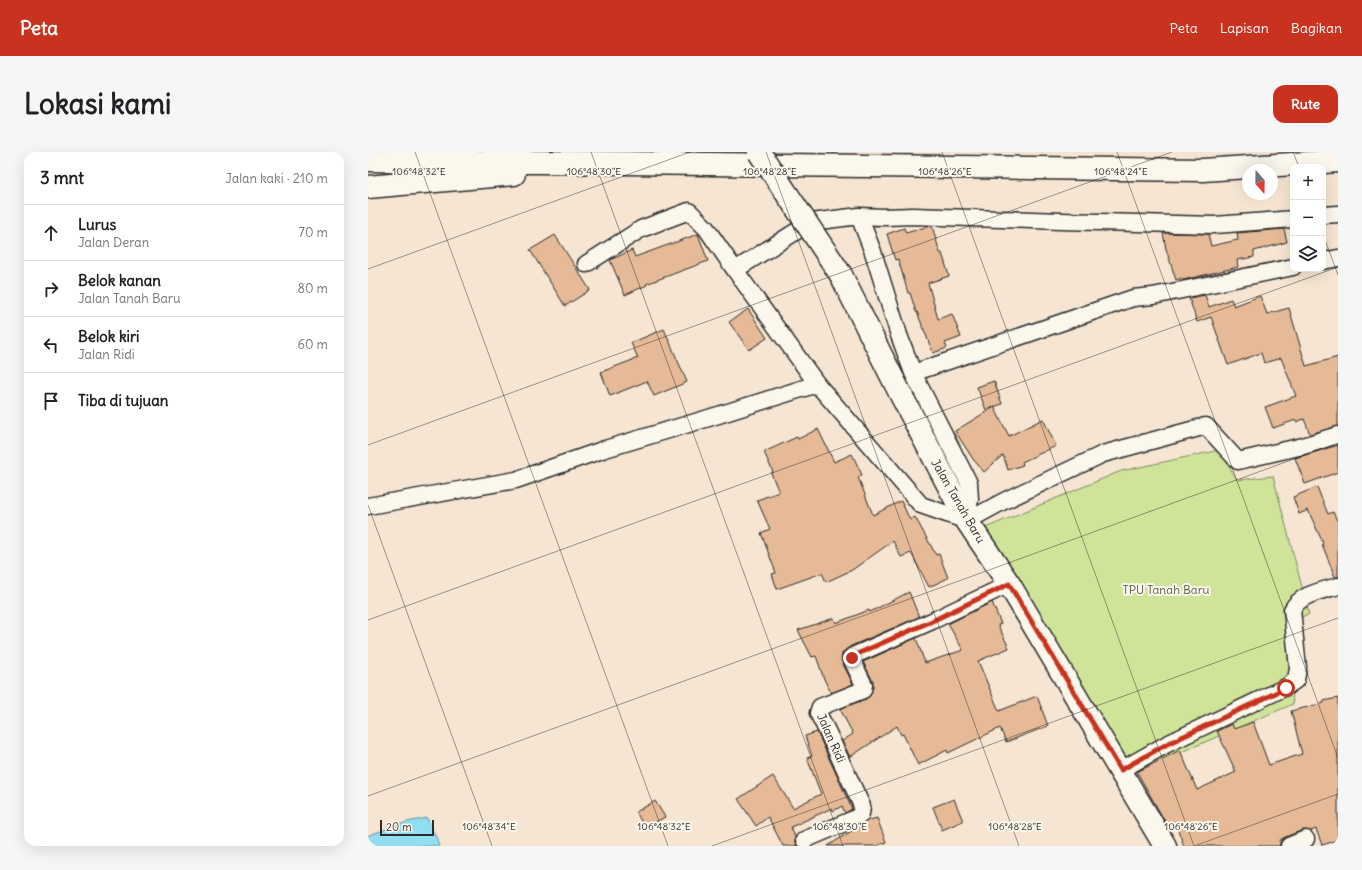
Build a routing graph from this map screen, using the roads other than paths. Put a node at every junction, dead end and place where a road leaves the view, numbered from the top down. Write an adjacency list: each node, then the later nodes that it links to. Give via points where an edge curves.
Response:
1 (758, 152): 19 (main road, Jalan Tanah Baru, bridge, via 840,275)
2 (368, 160): 4 (main road)
3 (1338, 161): 4 (main road, via 1203,170)
4 (643, 163): 5 (main road)
5 (368, 186)
6 (1338, 214): 7 (street)
7 (1326, 215)
8 (859, 216): 9 (street, via 1215,225); 14 (street, via 811,222); 15 (street)
9 (1290, 219)
10 (1338, 258): 11 (street)
11 (1326, 260)
12 (586, 264): 14 (street, via 641,229 689,211 706,228)
13 (1290, 268): 15 (street, via 1133,298)
14 (735, 270): 16 (street)
15 (913, 372): 19 (street, via 969,483)
16 (817, 384): 18 (street, via 605,449 516,480); 19 (street, via 921,505)
17 (1338, 435): 19 (street, via 1238,461 1206,426 1103,454)
18 (368, 506)
19 (967, 521): 20 (main road, Jalan Tanah Baru)
20 (1009, 584): 22 (main road, Jalan Tanah Baru); 24 (street, Jalan Ridi, via 852,658 864,686 863,690 820,707 818,713 862,806 861,814)
21 (1338, 586): 22 (street, via 1301,598 1292,610 1298,668 1296,680 1286,688 1167,744)
22 (1121, 770): 25 (main road, Jalan Tanah Baru)
23 (1306, 838): 26 (street)
24 (804, 840)
25 (1165, 846)
26 (1289, 846)

